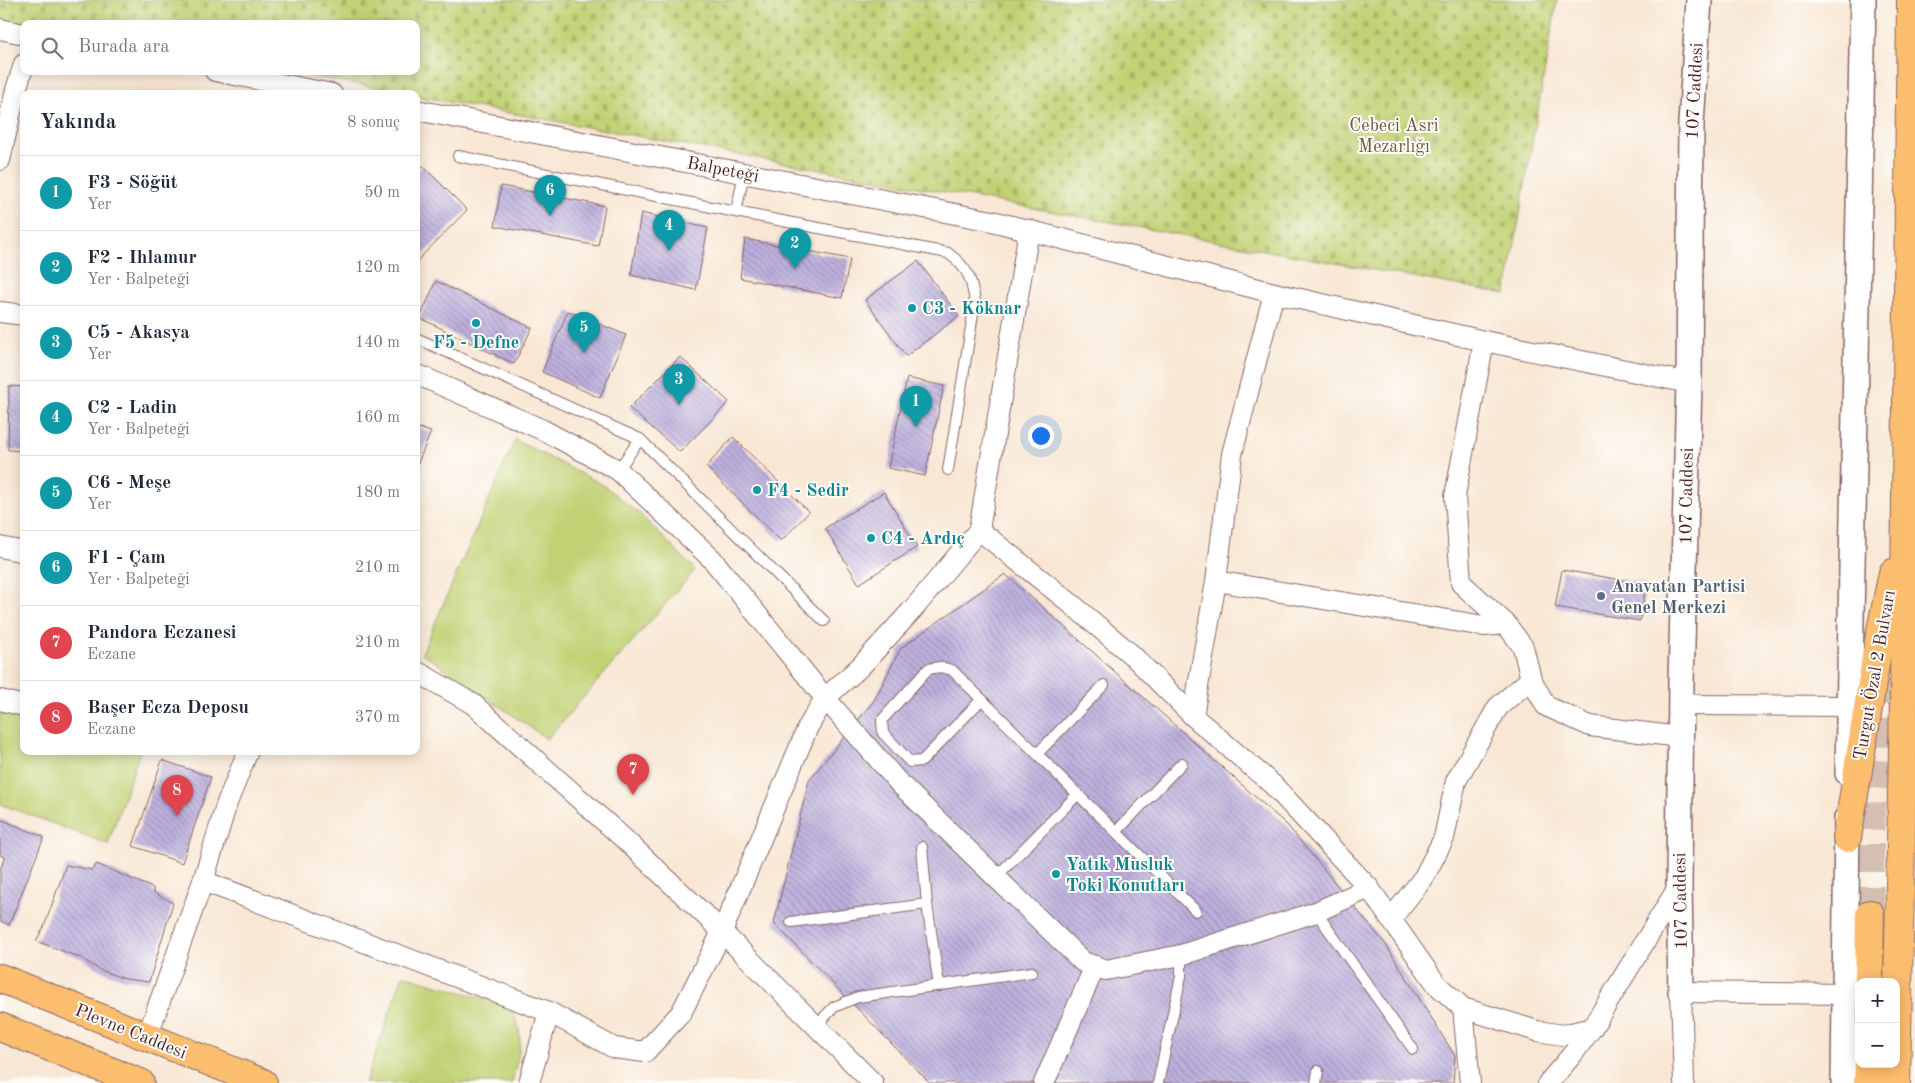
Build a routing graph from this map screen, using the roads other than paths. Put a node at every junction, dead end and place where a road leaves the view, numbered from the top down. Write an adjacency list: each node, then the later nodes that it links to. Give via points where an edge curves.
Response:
1 (1699, 0): 21 (street, 107 Caddesi, via 1691,124)
2 (1863, 0): 40 (street)
3 (1911, 0): 25 (main road, Turgut Özal 2 Bulvarı)
4 (0, 29): 5 (street)
5 (20, 33)
6 (21, 75): 11 (street)
7 (235, 75): 8 (street)
8 (312, 90)
9 (420, 111): 12 (street, Balpeteği)
10 (458, 156): 13 (lane)
11 (0, 160)
12 (744, 173): 13 (lane); 14 (street, Balpeteği)
13 (736, 212): 24 (lane, via 948,253 962,264 972,281 975,302)
14 (1030, 230): 15 (street, Balpeteği); 26 (street)
15 (1274, 293): 19 (street, Balpeteği); 29 (street, via 1232,454)
16 (0, 312): 17 (street)
17 (20, 314)
18 (420, 340): 22 (lane)
19 (1484, 341): 21 (street, Balpeteği); 31 (street, via 1455,496 1461,583)
20 (420, 376): 23 (street, via 543,430)
21 (1689, 383): 39 (street, 107 Caddesi)
22 (640, 439): 23 (lane); 30 (lane)
23 (618, 470): 35 (street, via 712,558)
24 (948, 470)
25 (1906, 512): 48 (main road, Turgut Özal 2 Bulvarı, via 1879,640); 90 (main road, Turgut Özal 2 Bulvarı)
26 (979, 530): 35 (street, via 914,608 860,667); 41 (street, via 1133,656)
27 (0, 547): 28 (street)
28 (20, 551)
29 (1216, 581): 31 (street, via 1484,626); 41 (street)
30 (824, 622)
31 (1506, 624): 33 (street, via 1523,647)
32 (420, 673): 60 (street, via 473,704 622,837)
33 (1531, 679): 42 (street, via 1546,706 1590,726); 58 (street, via 1498,707 1456,781 1444,838 1424,877)
34 (1104, 685): 43 (lane)
35 (826, 698): 50 (street, via 899,783); 60 (street, via 808,727)
36 (982, 699): 36 (lane, via 952,670 928,669 882,720 883,733 910,762 922,761); 43 (lane)
37 (0, 700): 38 (street)
38 (20, 705)
39 (1681, 705): 40 (street); 42 (street, 107 Caddesi)
40 (1850, 706): 48 (street)
41 (1193, 716): 53 (street, via 1273,785)
42 (1680, 737): 52 (street, 107 Caddesi)
43 (1037, 754): 46 (lane)
44 (246, 755): 51 (street, via 227,803)
45 (1182, 763): 47 (lane)
46 (1078, 794): 47 (lane); 50 (lane)
47 (1116, 832): 55 (lane)
48 (1847, 838): 68 (street)
49 (922, 847): 54 (lane)
50 (995, 878): 62 (street, via 1083,962)
51 (203, 881): 70 (street); 74 (street)
52 (1679, 886): 67 (street, 107 Caddesi); 73 (street)
53 (1369, 888): 56 (street); 58 (street)
54 (927, 904): 59 (lane); 66 (lane)
55 (1196, 912)
56 (1316, 912): 61 (street); 75 (lane)
57 (1870, 914): 65 (main road)
58 (1391, 919): 69 (street, via 1436,985)
59 (791, 922)
60 (722, 932): 70 (street, via 680,1013 645,1052 614,1048); 71 (street)
61 (1181, 955): 62 (street, via 1106,970); 83 (lane, via 1181,976)
62 (1095, 966): 82 (street)
63 (1032, 972): 66 (lane)
64 (0, 978): 74 (main road, Plevne Caddesi)
65 (1870, 978)
66 (939, 986): 71 (lane, via 858,997 834,1007)
67 (1682, 992): 68 (street); 87 (street)
68 (1844, 994): 88 (street)
69 (1463, 1008): 73 (street, via 1537,1031 1563,1035); 85 (street)
70 (549, 1012): 80 (street)
71 (816, 1026): 81 (street)
72 (0, 1027): 78 (main road)
73 (1592, 1028): 86 (street)
74 (147, 1038): 79 (main road, Plevne Caddesi)
75 (1413, 1049)
76 (1869, 1068): 89 (main road)
77 (1318, 1071): 84 (lane)
78 (140, 1083)
79 (263, 1083)
80 (529, 1083)
81 (873, 1083)
82 (1044, 1083)
83 (1158, 1083)
84 (1316, 1083)
85 (1470, 1083)
86 (1548, 1083)
87 (1684, 1083)
88 (1844, 1083)
89 (1868, 1083)
90 (1896, 1083)

